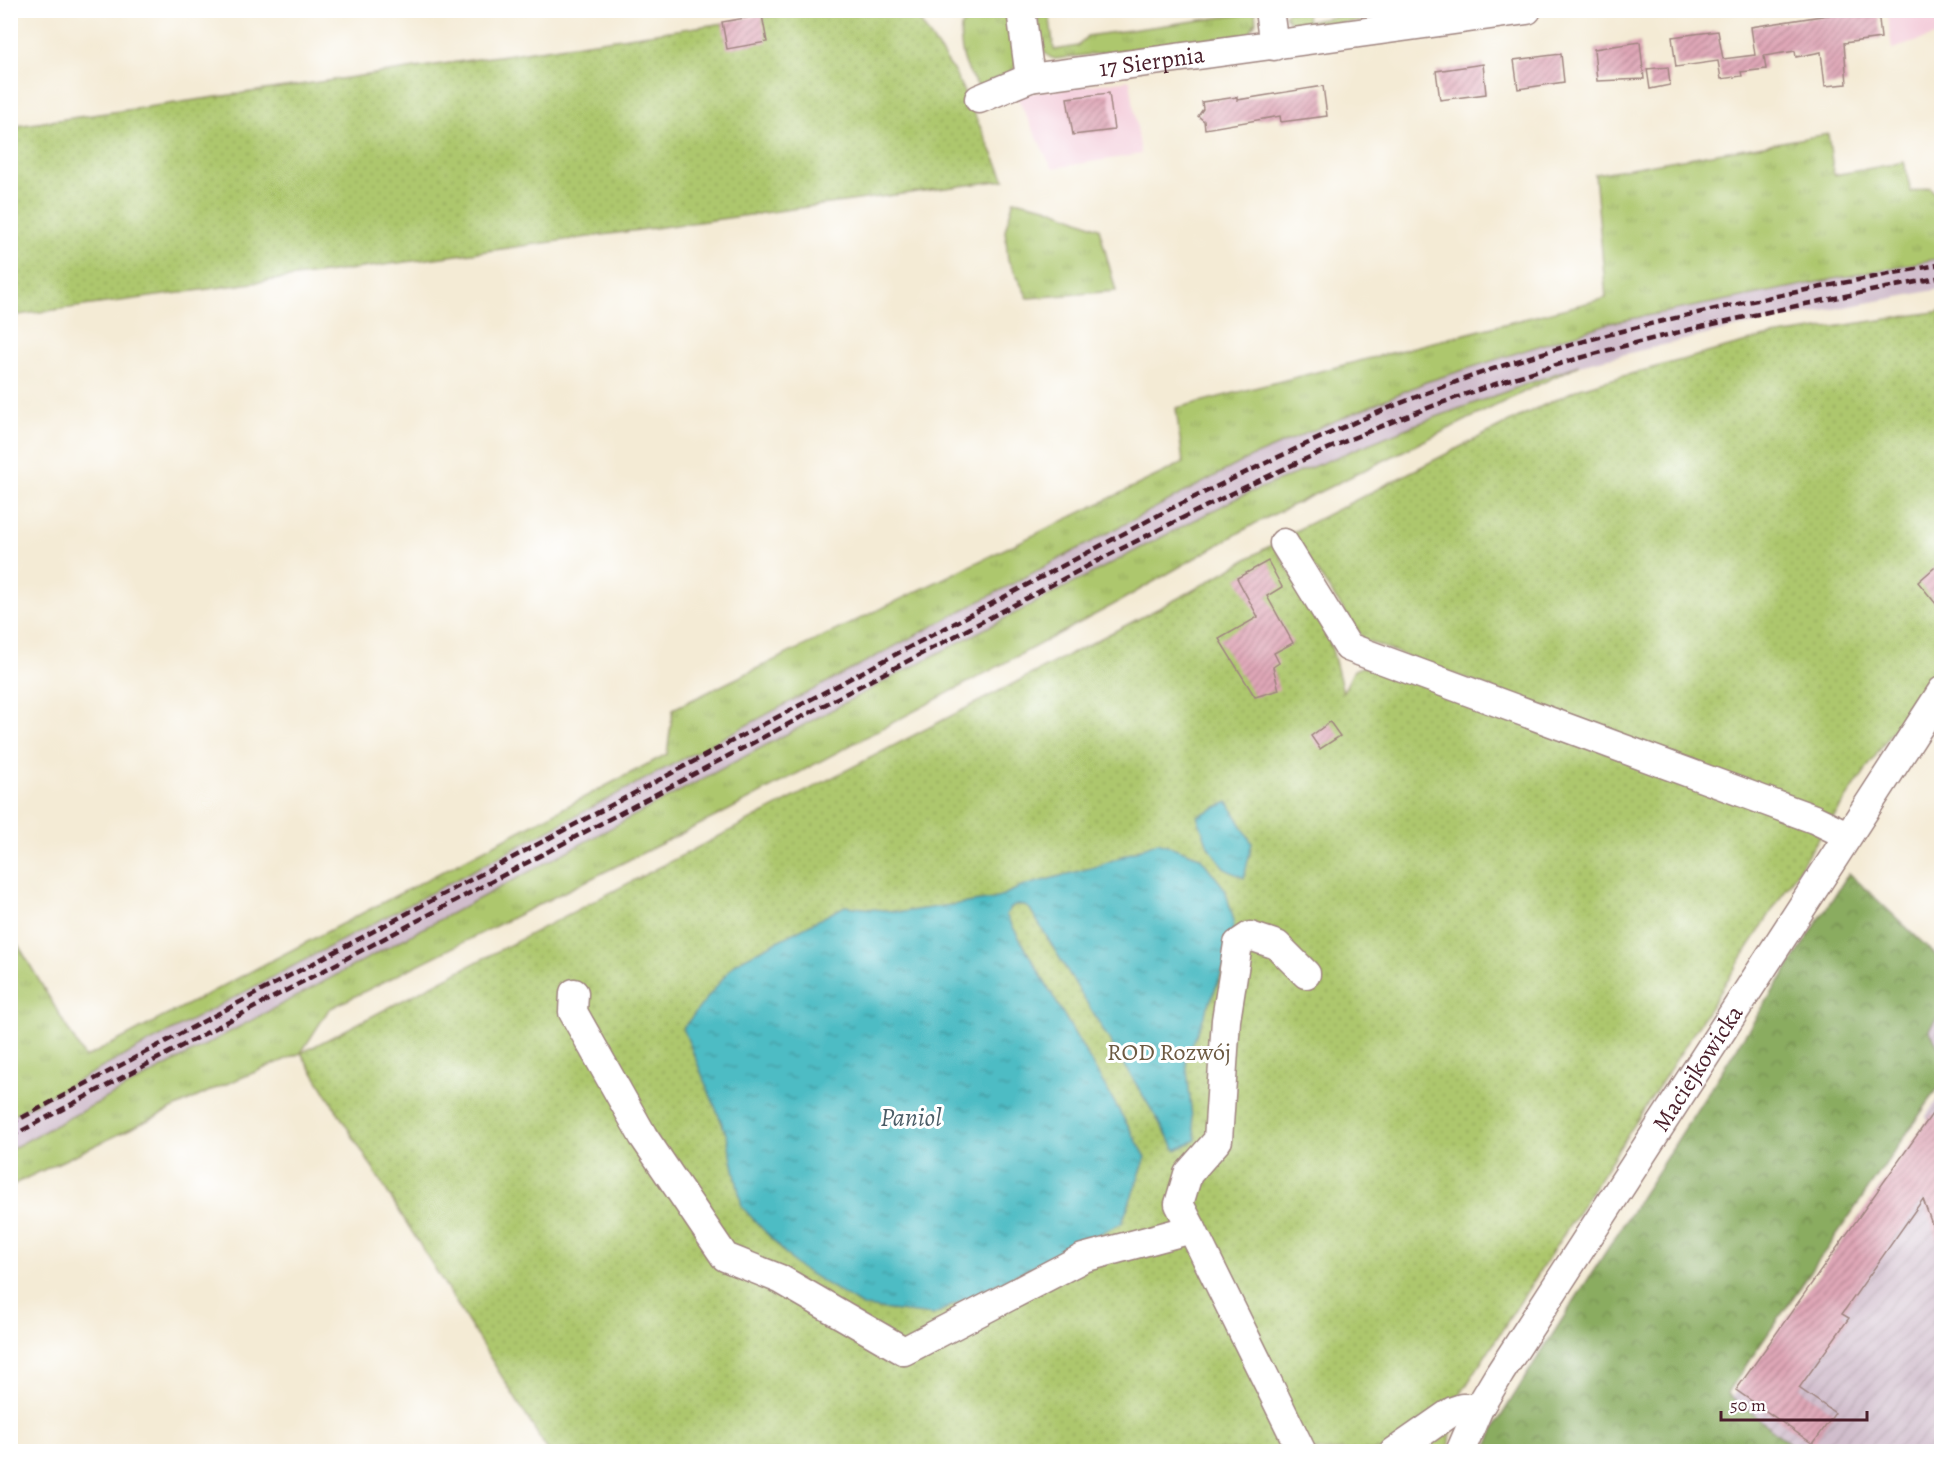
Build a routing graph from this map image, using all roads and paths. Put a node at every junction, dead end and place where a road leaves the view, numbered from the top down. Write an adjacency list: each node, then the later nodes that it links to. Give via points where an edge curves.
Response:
1 (1021, 10): 5 (street)
2 (1269, 10): 4 (street)
3 (1527, 10): 4 (street, 17 Sierpnia)
4 (1274, 46): 5 (street, 17 Sierpnia)
5 (1030, 78): 6 (street, 17 Sierpnia)
6 (979, 99)
7 (1284, 543): 9 (street, via 1348,647 1814,819)
8 (1941, 691): 9 (street, Maciejkowicka)
9 (1847, 835): 13 (street, Maciejkowicka)
10 (1306, 974): 12 (street, via 1277,945 1251,936 1238,944 1226,1020 1218,1140 1188,1174 1179,1204)
11 (574, 993): 12 (street, via 573,1012 643,1136 725,1257 780,1279 904,1351 1083,1258)
12 (1192, 1229): 14 (street)
13 (1479, 1408): 15 (street, via 1453,1411); 16 (street, Maciejkowicka)
14 (1302, 1452)
15 (1394, 1452)
16 (1460, 1452)

